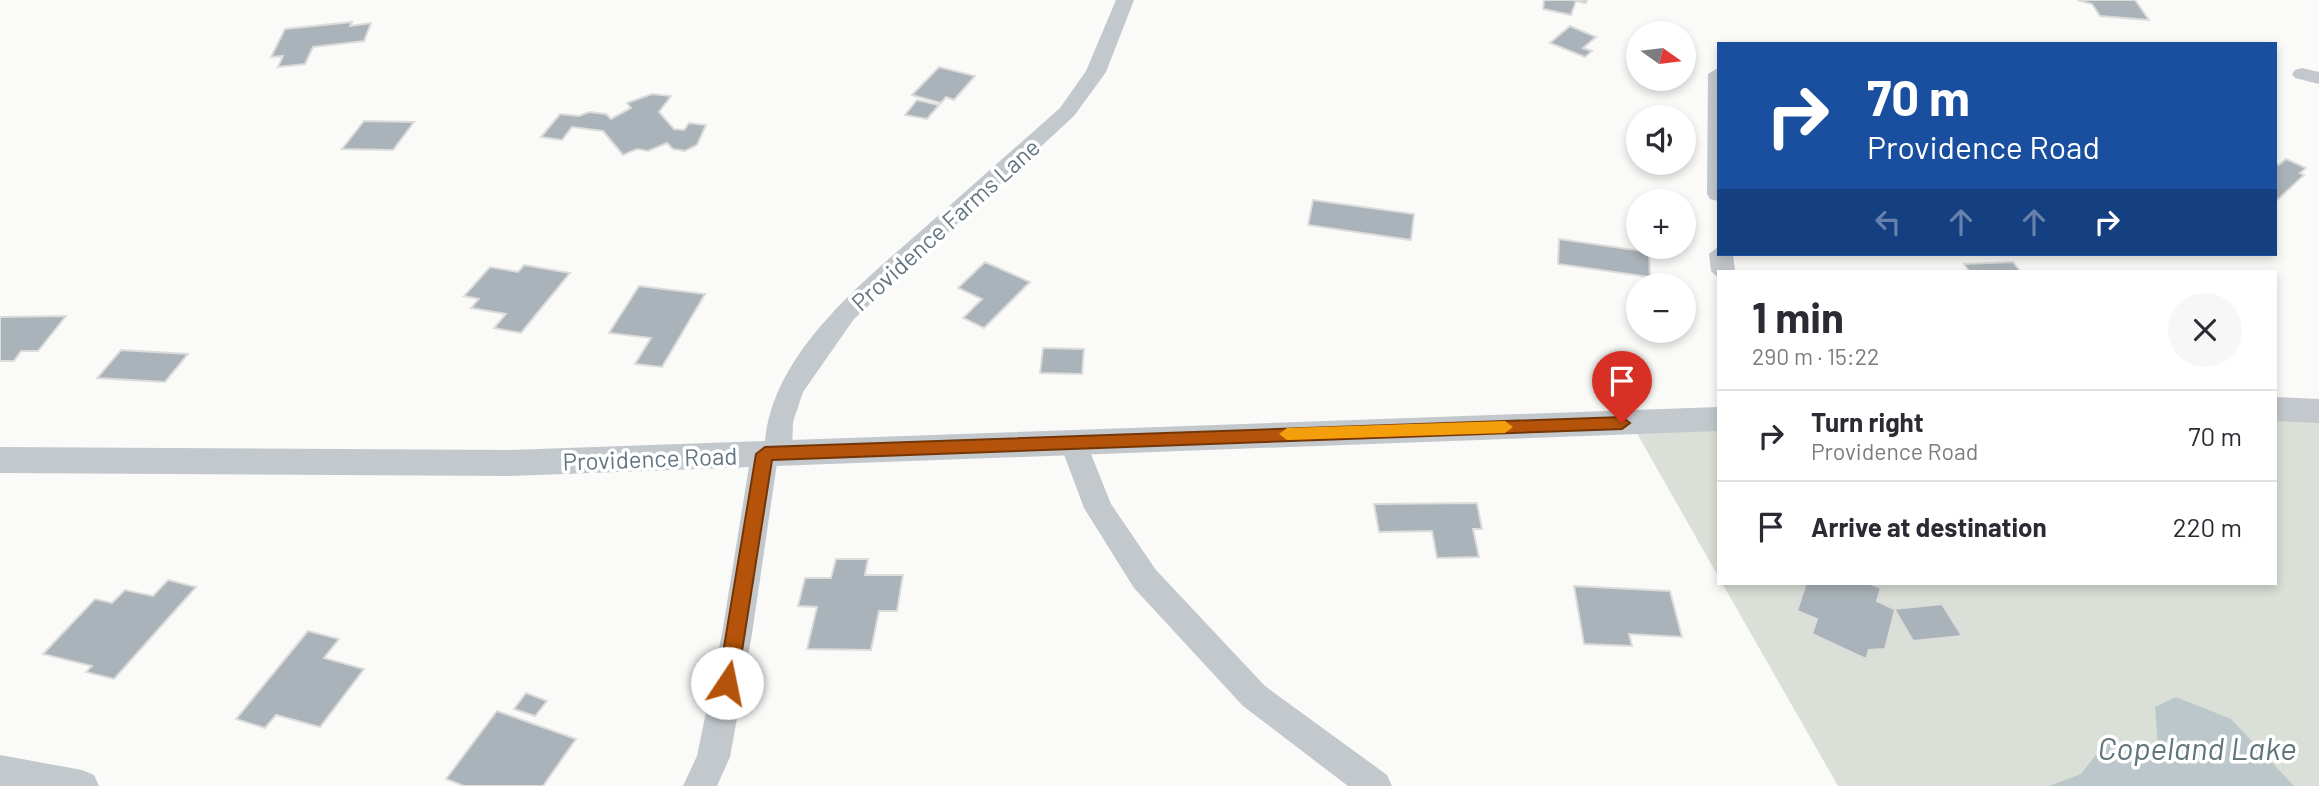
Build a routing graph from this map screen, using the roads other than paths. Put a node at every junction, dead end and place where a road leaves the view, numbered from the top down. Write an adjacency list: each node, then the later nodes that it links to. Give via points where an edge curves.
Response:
1 (1125, 0): 6 (street, Providence Farms Lane, via 1096,72 1067,112 845,313 792,389)
2 (2277, 409): 3 (street)
3 (2319, 411)
4 (1717, 419): 5 (street, Providence Road)
5 (1073, 441): 6 (street, Providence Road); 11 (street, via 1098,508 1145,579 1254,696)
6 (771, 453): 7 (street, Providence Road, via 510,463); 10 (street, Providence Farms Lane, via 716,743)
7 (0, 460)
8 (0, 771): 9 (street)
9 (82, 786)
10 (700, 786)
11 (1375, 786)

